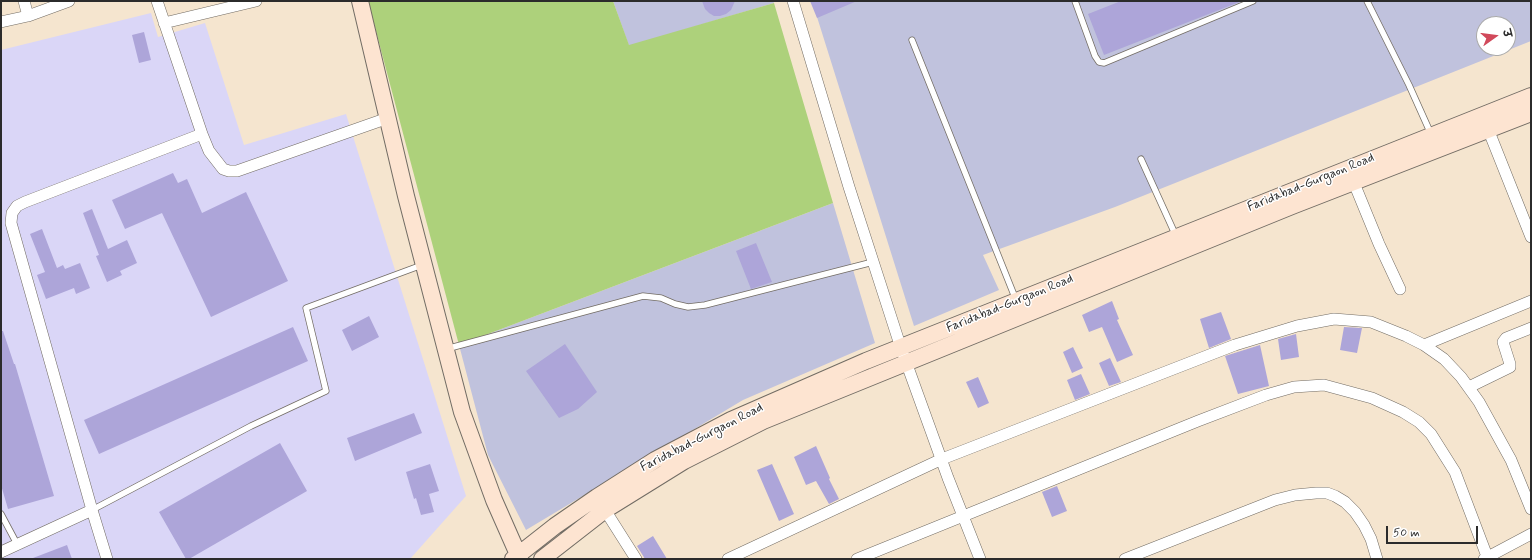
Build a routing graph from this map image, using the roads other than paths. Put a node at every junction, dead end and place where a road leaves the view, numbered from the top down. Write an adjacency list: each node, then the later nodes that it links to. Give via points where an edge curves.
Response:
1 (24, 1): 11 (street)
2 (69, 1): 11 (street)
3 (157, 1): 13 (street)
4 (256, 1): 10 (street)
5 (360, 1): 18 (main road)
6 (793, 1): 26 (street)
7 (1075, 1): 8 (lane, via 1095,56 1099,62 1104,63)
8 (1253, 1)
9 (1367, 1): 21 (lane)
10 (225, 5): 13 (street)
11 (28, 16): 12 (street)
12 (1, 22)
13 (164, 23): 20 (street)
14 (912, 40): 29 (lane)
15 (1531, 96): 17 (main road, Faridabad-Gurgaon Road)
16 (1531, 113): 19 (main road, Faridabad-Gurgaon Road)
17 (1482, 115): 19 (street); 21 (main road, Faridabad-Gurgaon Road)
18 (388, 118): 20 (street, via 237,171 229,171 220,166 209,151); 27 (main road)
19 (1488, 130): 23 (main road, Faridabad-Gurgaon Road); 25 (street)
20 (202, 134): 38 (street, via 25,202 17,206 12,213 11,223)
21 (1431, 135): 24 (main road, Faridabad-Gurgaon Road)
22 (1141, 159): 24 (lane)
23 (1354, 183): 28 (street); 34 (main road, Faridabad-Gurgaon Road)
24 (1176, 237): 29 (main road, Faridabad-Gurgaon Road)
25 (1531, 237)
26 (873, 262): 33 (lane, via 705,305 688,307 661,298 643,296); 34 (street)
27 (424, 265): 33 (main road); 38 (lane, via 306,308 326,391 251,426)
28 (1400, 289)
29 (1016, 301): 34 (main road, Faridabad-Gurgaon Road)
30 (1531, 301): 32 (street)
31 (1531, 328): 35 (street, via 1506,338 1503,342 1510,364 1508,369)
32 (1424, 345): 35 (street, via 1444,359); 36 (street, via 1371,322 1334,319 1297,326 1235,345)
33 (446, 350): 45 (main road, via 462,412)
34 (903, 355): 36 (street); 39 (main road, Faridabad-Gurgaon Road, via 684,461); 45 (main road, Faridabad-Gurgaon Road, via 731,420 655,460 597,497)
35 (1468, 387): 37 (street, via 1501,440)
36 (942, 459): 41 (street); 50 (street)
37 (1531, 509)
38 (92, 510): 43 (street); 47 (street)
39 (605, 510): 48 (main road, Faridabad-Gurgaon Road); 49 (street)
40 (1, 514): 43 (lane)
41 (964, 516): 46 (street, via 1266,395 1294,387 1324,385 1372,398 1404,412 1431,434 1456,472); 51 (street); 52 (street)
42 (1531, 534): 46 (street)
43 (17, 544): 44 (street)
44 (1, 552)
45 (517, 557)
46 (1487, 558)
47 (107, 559)
48 (542, 559)
49 (636, 559)
50 (728, 559)
51 (857, 559)
52 (980, 559)
53 (1126, 559): 54 (street, via 1275,500 1316,493 1335,496 1356,512 1371,539)
54 (1377, 559)

